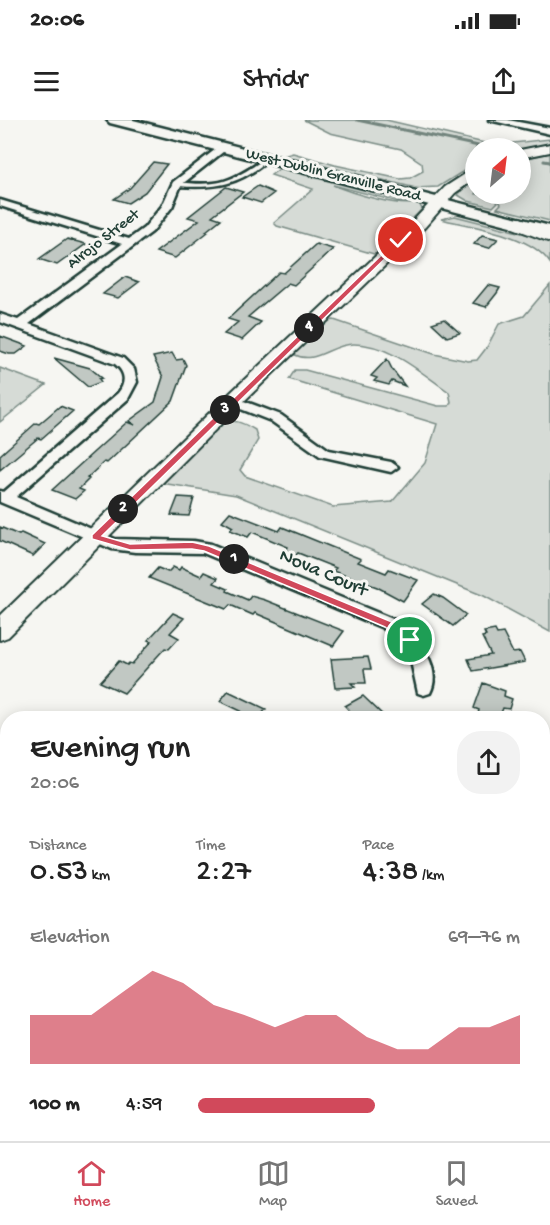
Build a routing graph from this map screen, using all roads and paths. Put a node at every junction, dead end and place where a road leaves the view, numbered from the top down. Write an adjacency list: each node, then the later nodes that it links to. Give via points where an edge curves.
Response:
1 (115, 120): 4 (main road, West Dublin Granville Road)
2 (494, 120): 3 (street)
3 (550, 131)
4 (223, 148): 7 (main road, West Dublin Granville Road); 9 (street, Alrojo Street)
5 (550, 148): 6 (main road)
6 (531, 152)
7 (268, 159): 9 (lane, via 230,183 210,187); 11 (main road, West Dublin Granville Road)
8 (465, 179): 11 (main road)
9 (177, 184): 15 (street, Alrojo Street, via 167,207 148,230)
10 (0, 203): 15 (street)
11 (440, 203): 12 (main road, West Dublin Granville Road); 18 (main road)
12 (520, 224): 13 (main road, West Dublin Granville Road); 14 (highway)
13 (550, 231)
14 (550, 236)
15 (130, 243): 17 (street, Alrojo Street)
16 (0, 318): 17 (street)
17 (20, 325): 20 (street, via 113,358 125,365 131,374 131,385 123,396)
18 (233, 401): 19 (street, via 276,418 325,453); 21 (main road)
19 (391, 466)
20 (3, 497): 21 (street, Nova Court)
21 (95, 537): 22 (main road); 23 (street, Nova Court, via 130,547 206,548 389,624 415,646 424,669)
22 (0, 631)
23 (424, 688)

